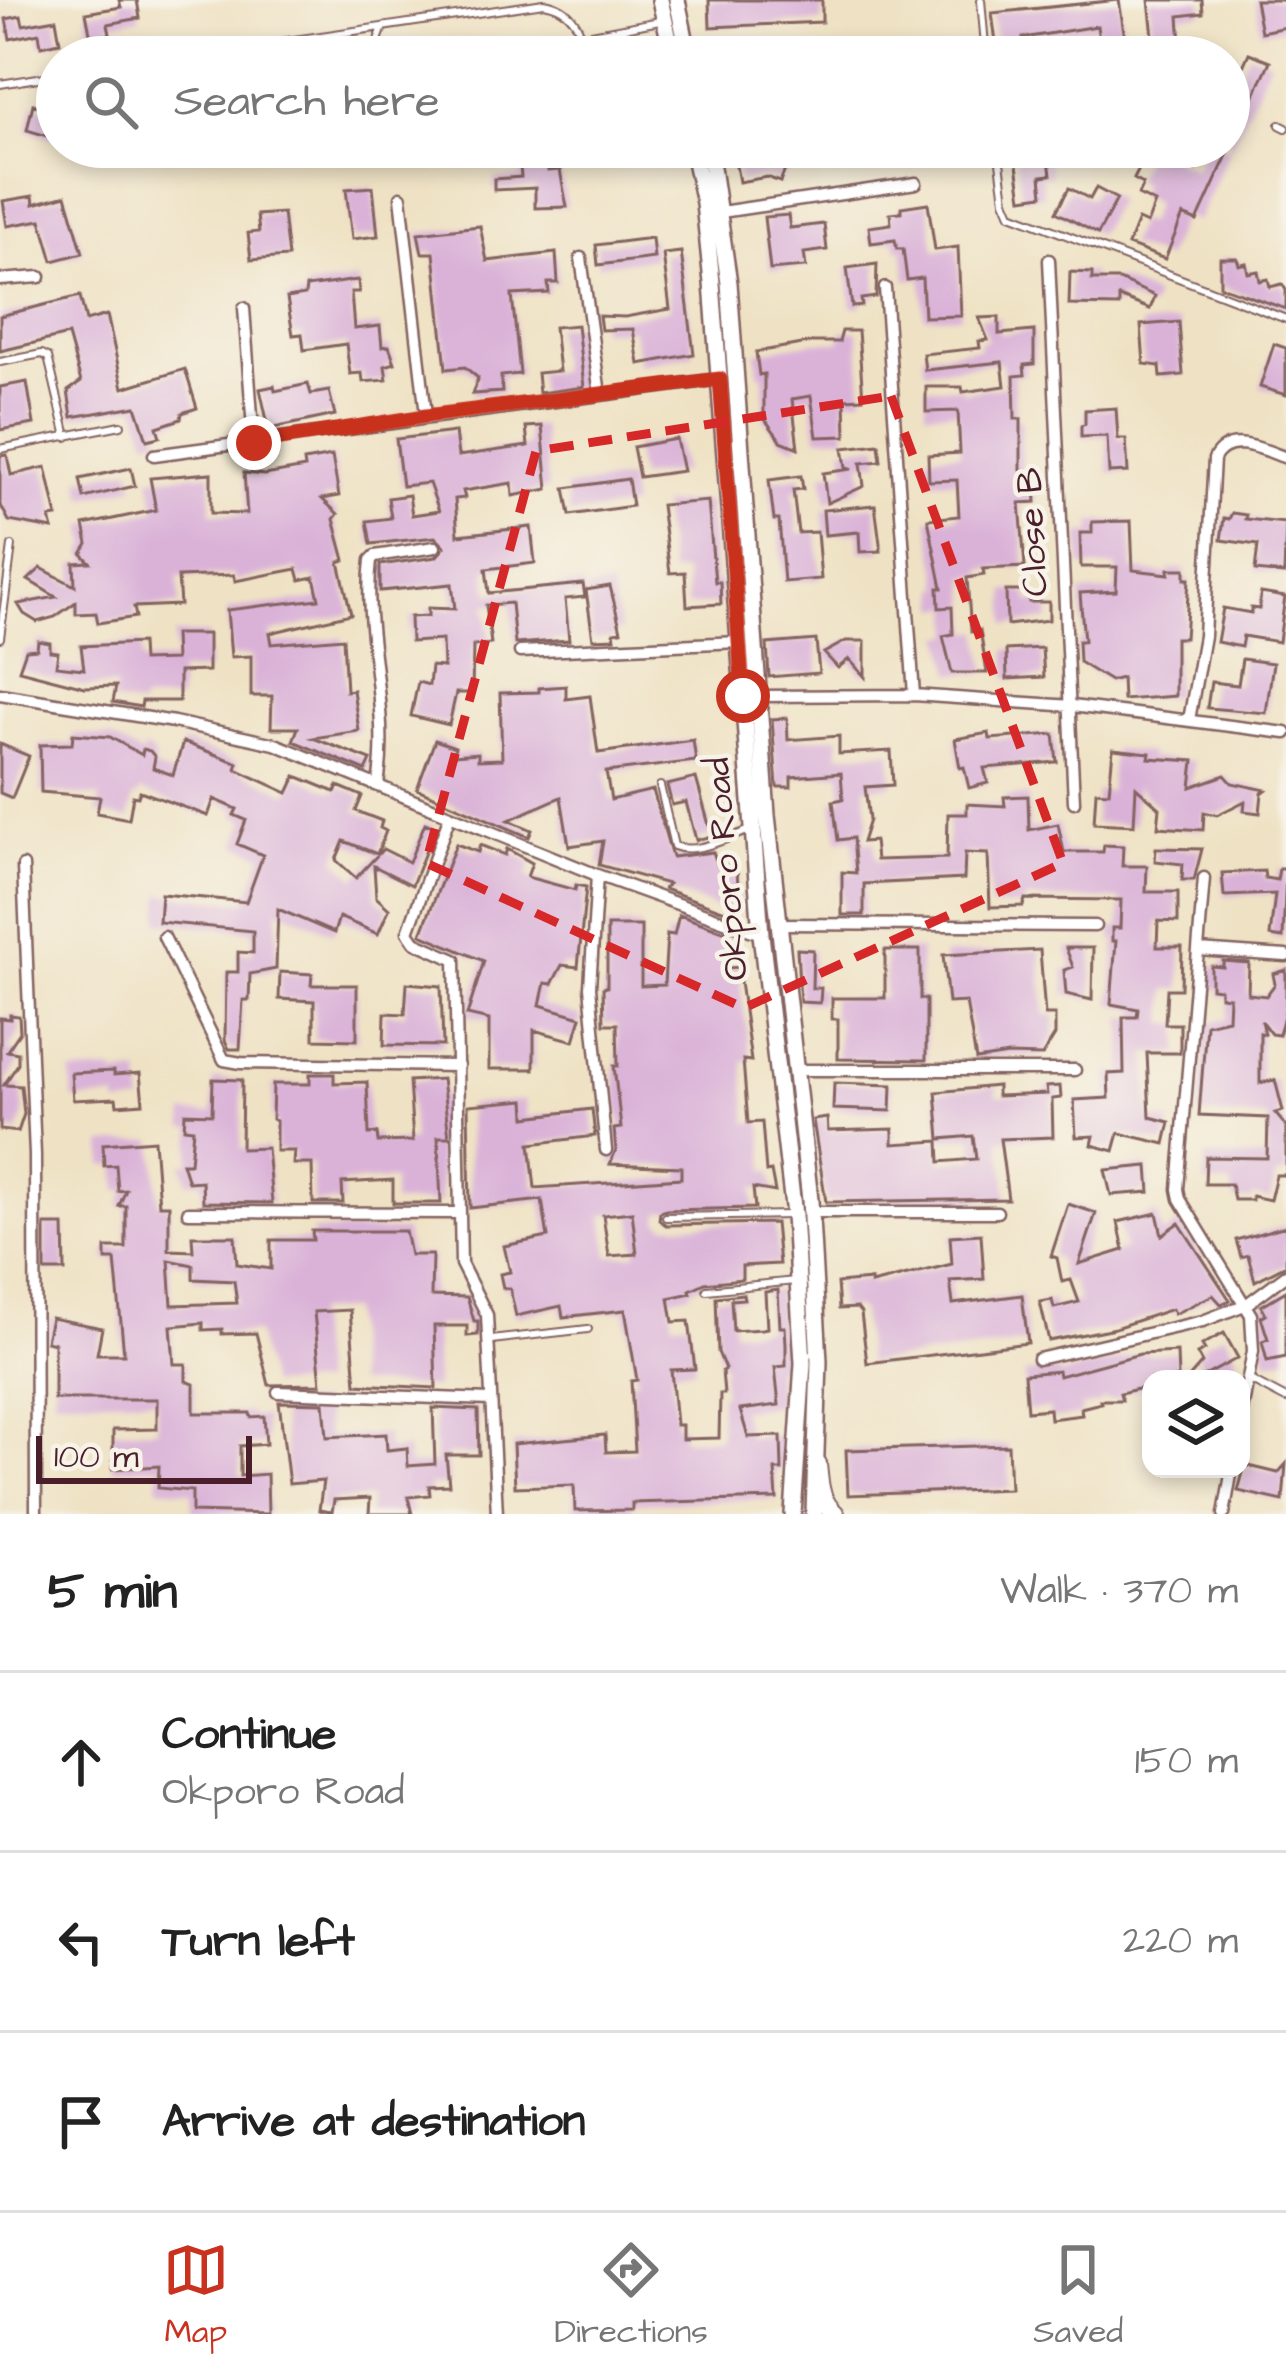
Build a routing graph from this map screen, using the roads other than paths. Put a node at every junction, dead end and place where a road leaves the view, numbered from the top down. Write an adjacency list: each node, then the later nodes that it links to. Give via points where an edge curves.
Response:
1 (660, 0): 4 (main road)
2 (677, 0): 10 (main road)
3 (981, 0): 11 (lane)
4 (665, 20): 8 (lane); 9 (main road)
5 (383, 27): 6 (lane); 7 (lane); 8 (lane, via 550,3)
6 (322, 36)
7 (380, 36)
8 (581, 36)
9 (668, 36)
10 (685, 36)
11 (984, 36)
12 (36, 78): 13 (lane)
13 (0, 84)
14 (696, 168): 28 (main road, Okporo Road)
15 (713, 168): 19 (main road, Okporo Road)
16 (1001, 168): 26 (lane, via 1011,214)
17 (916, 183): 19 (street)
18 (400, 197): 30 (street)
19 (721, 212): 44 (main road, Okporo Road)
20 (581, 258): 29 (street)
21 (1049, 260): 45 (street, Close B)
22 (40, 277): 23 (street)
23 (0, 280)
24 (885, 288): 43 (street)
25 (244, 308): 33 (street)
26 (1286, 319)
27 (0, 362): 32 (lane, via 48,357)
28 (720, 379): 29 (street); 40 (main road, Okporo Road)
29 (601, 394): 30 (street)
30 (426, 416): 33 (street)
31 (121, 425): 32 (lane)
32 (67, 437): 34 (lane)
33 (254, 443): 35 (street)
34 (0, 449)
35 (154, 455)
36 (1286, 458): 46 (street, via 1247,445 1226,446 1214,459 1204,636)
37 (13, 546): 39 (lane)
38 (435, 547): 48 (street, via 371,560)
39 (0, 638)
40 (739, 642): 41 (street); 52 (main road, Okporo Road)
41 (520, 652)
42 (0, 694): 48 (street, via 234,734)
43 (914, 695): 44 (street); 45 (street)
44 (759, 696): 56 (main road, Okporo Road)
45 (1072, 706): 46 (street); 50 (street, Close B)
46 (1189, 719): 47 (street)
47 (1286, 734)
48 (378, 784): 51 (street)
49 (660, 786): 52 (lane, via 680,850)
50 (1074, 802)
51 (450, 815): 54 (street); 62 (street, via 408,932 455,960)
52 (752, 829): 58 (main road, Okporo Road)
53 (23, 866): 85 (street, via 35,1155)
54 (596, 875): 58 (street); 65 (street, via 590,987)
55 (1204, 878): 60 (street)
56 (778, 924): 57 (street); 63 (main road, Okporo Road)
57 (1095, 926)
58 (761, 934): 69 (main road, Okporo Road)
59 (164, 937): 62 (street, via 224,1060)
60 (1199, 950): 61 (street); 74 (street, via 1178,1189)
61 (1286, 956)
62 (458, 1066): 68 (street)
63 (796, 1070): 64 (street); 69 (main road, Okporo Road)
64 (1075, 1070)
65 (606, 1150)
66 (997, 1212): 69 (street)
67 (188, 1213): 68 (street)
68 (460, 1213): 76 (street, via 461,1264 481,1298)
69 (803, 1214): 70 (lane); 72 (main road, Okporo Road); 83 (main road, Okporo Road, via 819,1361)
70 (666, 1216)
71 (1286, 1275): 74 (street)
72 (799, 1281): 73 (lane); 87 (main road, Okporo Road, via 802,1409)
73 (707, 1291)
74 (1247, 1304): 77 (street, via 1203,1322); 78 (street)
75 (588, 1329): 76 (lane)
76 (487, 1340): 81 (street)
77 (1038, 1359)
78 (1249, 1370)
79 (1250, 1380): 82 (lane)
80 (278, 1392): 81 (street)
81 (490, 1400): 86 (street)
82 (1286, 1400)
83 (817, 1464): 88 (main road, Okporo Road); 89 (main road, via 819,1490)
84 (1230, 1478): 90 (street)
85 (36, 1514)
86 (497, 1514)
87 (793, 1514)
88 (814, 1514)
89 (835, 1514)
90 (1224, 1514)

